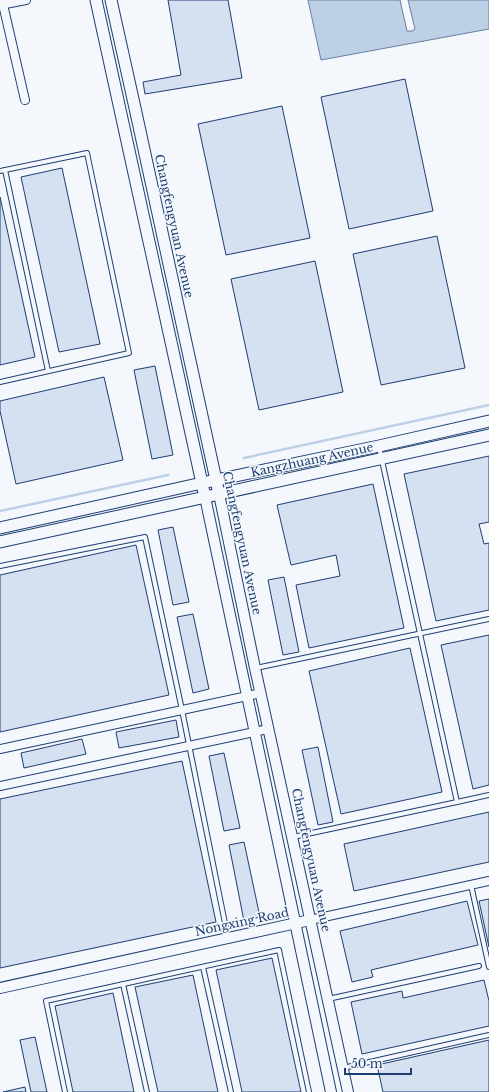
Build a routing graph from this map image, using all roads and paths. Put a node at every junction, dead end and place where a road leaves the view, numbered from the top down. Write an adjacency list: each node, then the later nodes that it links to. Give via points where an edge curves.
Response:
1 (26, 0): 4 (street)
2 (96, 0): 15 (main road)
3 (111, 0): 14 (main road, Changfengyuan Avenue)
4 (2, 3): 5 (street)
5 (25, 100)
6 (5, 170): 7 (lane); 8 (lane); 8 (lane, via 87,153 129,353)
7 (0, 171)
8 (48, 371): 9 (lane)
9 (0, 382)
10 (489, 421): 12 (main road, Kangzhuang Avenue)
11 (489, 435): 13 (main road, Kangzhuang Avenue)
12 (379, 446): 13 (lane); 14 (main road, Kangzhuang Avenue)
13 (381, 458): 16 (main road, Kangzhuang Avenue); 22 (lane)
14 (216, 480): 15 (main road, Kangzhuang Avenue); 16 (main road, Changfengyuan Avenue)
15 (202, 483): 17 (main road); 18 (main road, Kangzhuang Avenue)
16 (219, 494): 17 (main road, Kangzhuang Avenue); 23 (street, Changfengyuan Avenue)
17 (205, 497): 19 (main road, Kangzhuang Avenue); 25 (street)
18 (0, 528)
19 (0, 542)
20 (0, 566): 26 (lane, via 145,537)
21 (489, 620): 22 (lane)
22 (420, 633): 23 (lane); 33 (lane)
23 (255, 668): 24 (street, Changfengyuan Avenue)
24 (260, 693): 25 (street); 27 (street, Changfengyuan Avenue)
25 (247, 696): 26 (street); 28 (street)
26 (182, 710): 29 (lane); 30 (street)
27 (268, 729): 28 (street); 34 (street, Changfengyuan Avenue)
28 (255, 732): 29 (street); 38 (street)
29 (189, 746): 31 (street); 39 (lane)
30 (0, 749)
31 (0, 786)
32 (489, 795): 33 (lane)
33 (457, 802): 34 (lane)
34 (292, 837): 37 (street, Changfengyuan Avenue)
35 (489, 881): 36 (street, Nongxing Road)
36 (471, 885): 37 (street, Nongxing Road); 42 (lane)
37 (310, 920): 38 (street, Nongxing Road); 45 (street, Changfengyuan Avenue)
38 (296, 924): 39 (street, Nongxing Road); 52 (street)
39 (228, 939): 44 (street, Nongxing Road)
40 (479, 966): 45 (lane)
41 (203, 967): 43 (lane); 50 (lane); 51 (lane, via 279,950)
42 (489, 967)
43 (123, 984): 48 (lane, via 46,1002); 49 (lane)
44 (0, 988)
45 (328, 999): 47 (street, Changfengyuan Avenue)
46 (489, 1035): 47 (lane)
47 (343, 1068): 53 (street, Changfengyuan Avenue)
48 (65, 1092)
49 (146, 1092)
50 (231, 1092)
51 (309, 1092)
52 (331, 1092)
53 (348, 1092)

